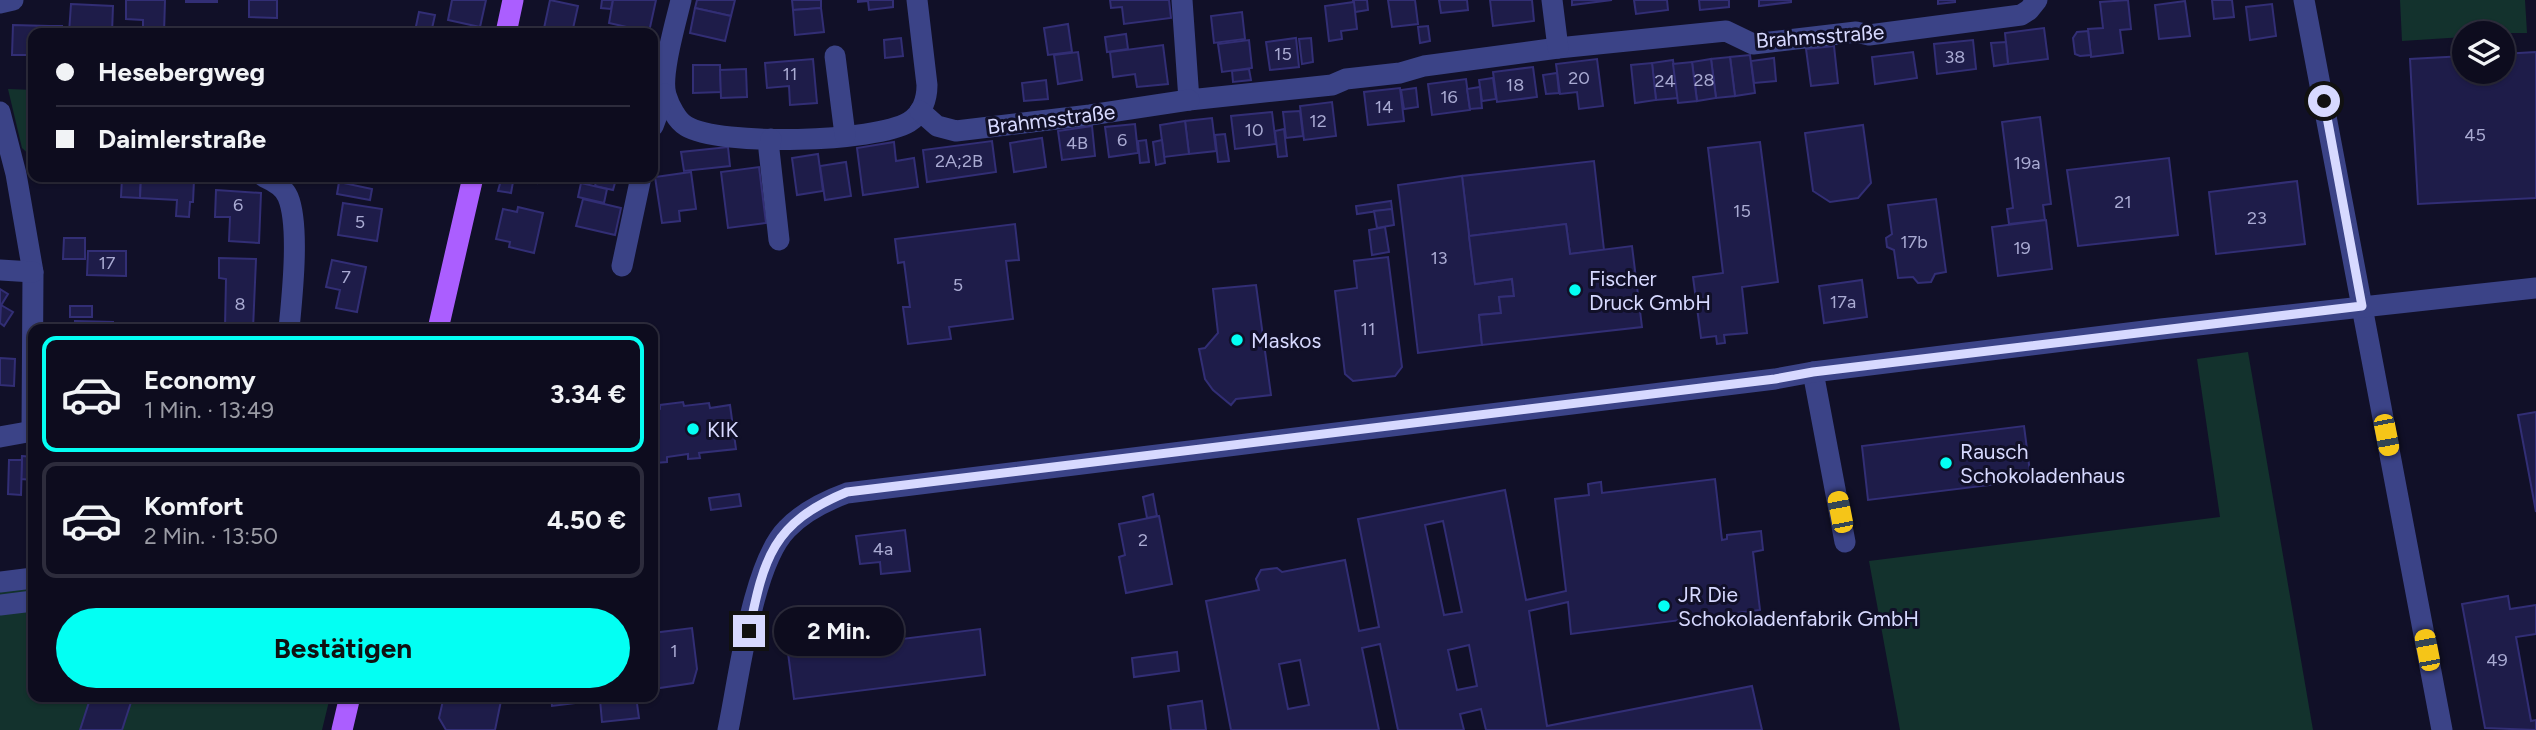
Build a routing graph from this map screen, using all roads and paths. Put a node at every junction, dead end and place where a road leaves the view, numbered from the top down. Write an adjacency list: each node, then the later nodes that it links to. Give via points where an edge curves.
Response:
1 (13, 0): 9 (street)
2 (513, 0): 10 (main road)
3 (681, 0): 13 (street)
4 (917, 0): 15 (street, via 927,85 927,99)
5 (1182, 0): 14 (street)
6 (1552, 0): 11 (street)
7 (2037, 0): 11 (street, Brahmsstraße, via 2021,15 1868,35 1856,32 1753,44 1726,31)
8 (2304, 0): 29 (street)
9 (0, 3)
10 (507, 28)
11 (1558, 48): 14 (street, Brahmsstraße, via 1424,66 1332,85)
12 (835, 56): 18 (street)
13 (665, 94): 17 (street); 19 (street, via 686,126 721,136)
14 (1189, 100): 15 (street, Brahmsstraße, via 956,131 937,126)
15 (920, 111): 18 (street, via 895,128)
16 (0, 112): 20 (street)
17 (658, 113)
18 (845, 135): 19 (street)
19 (771, 139): 24 (street)
20 (25, 172): 27 (street)
21 (273, 182): 31 (street, via 288,197 292,214)
22 (472, 182): 32 (main road)
23 (640, 182): 25 (street)
24 (779, 240)
25 (622, 266)
26 (0, 270): 27 (street)
27 (33, 272): 30 (street)
28 (2536, 288): 29 (street)
29 (2362, 306): 33 (street); 44 (street)
30 (33, 324)
31 (289, 324)
32 (439, 324)
33 (1813, 372): 36 (street); 43 (street, via 847,492 806,512 773,546 763,569)
34 (28, 432): 35 (street)
35 (0, 437)
36 (1845, 542)
37 (28, 579): 38 (street)
38 (0, 582)
39 (28, 602): 40 (street)
40 (0, 605)
41 (349, 702): 42 (main road)
42 (342, 730)
43 (728, 730)
44 (2442, 730)

